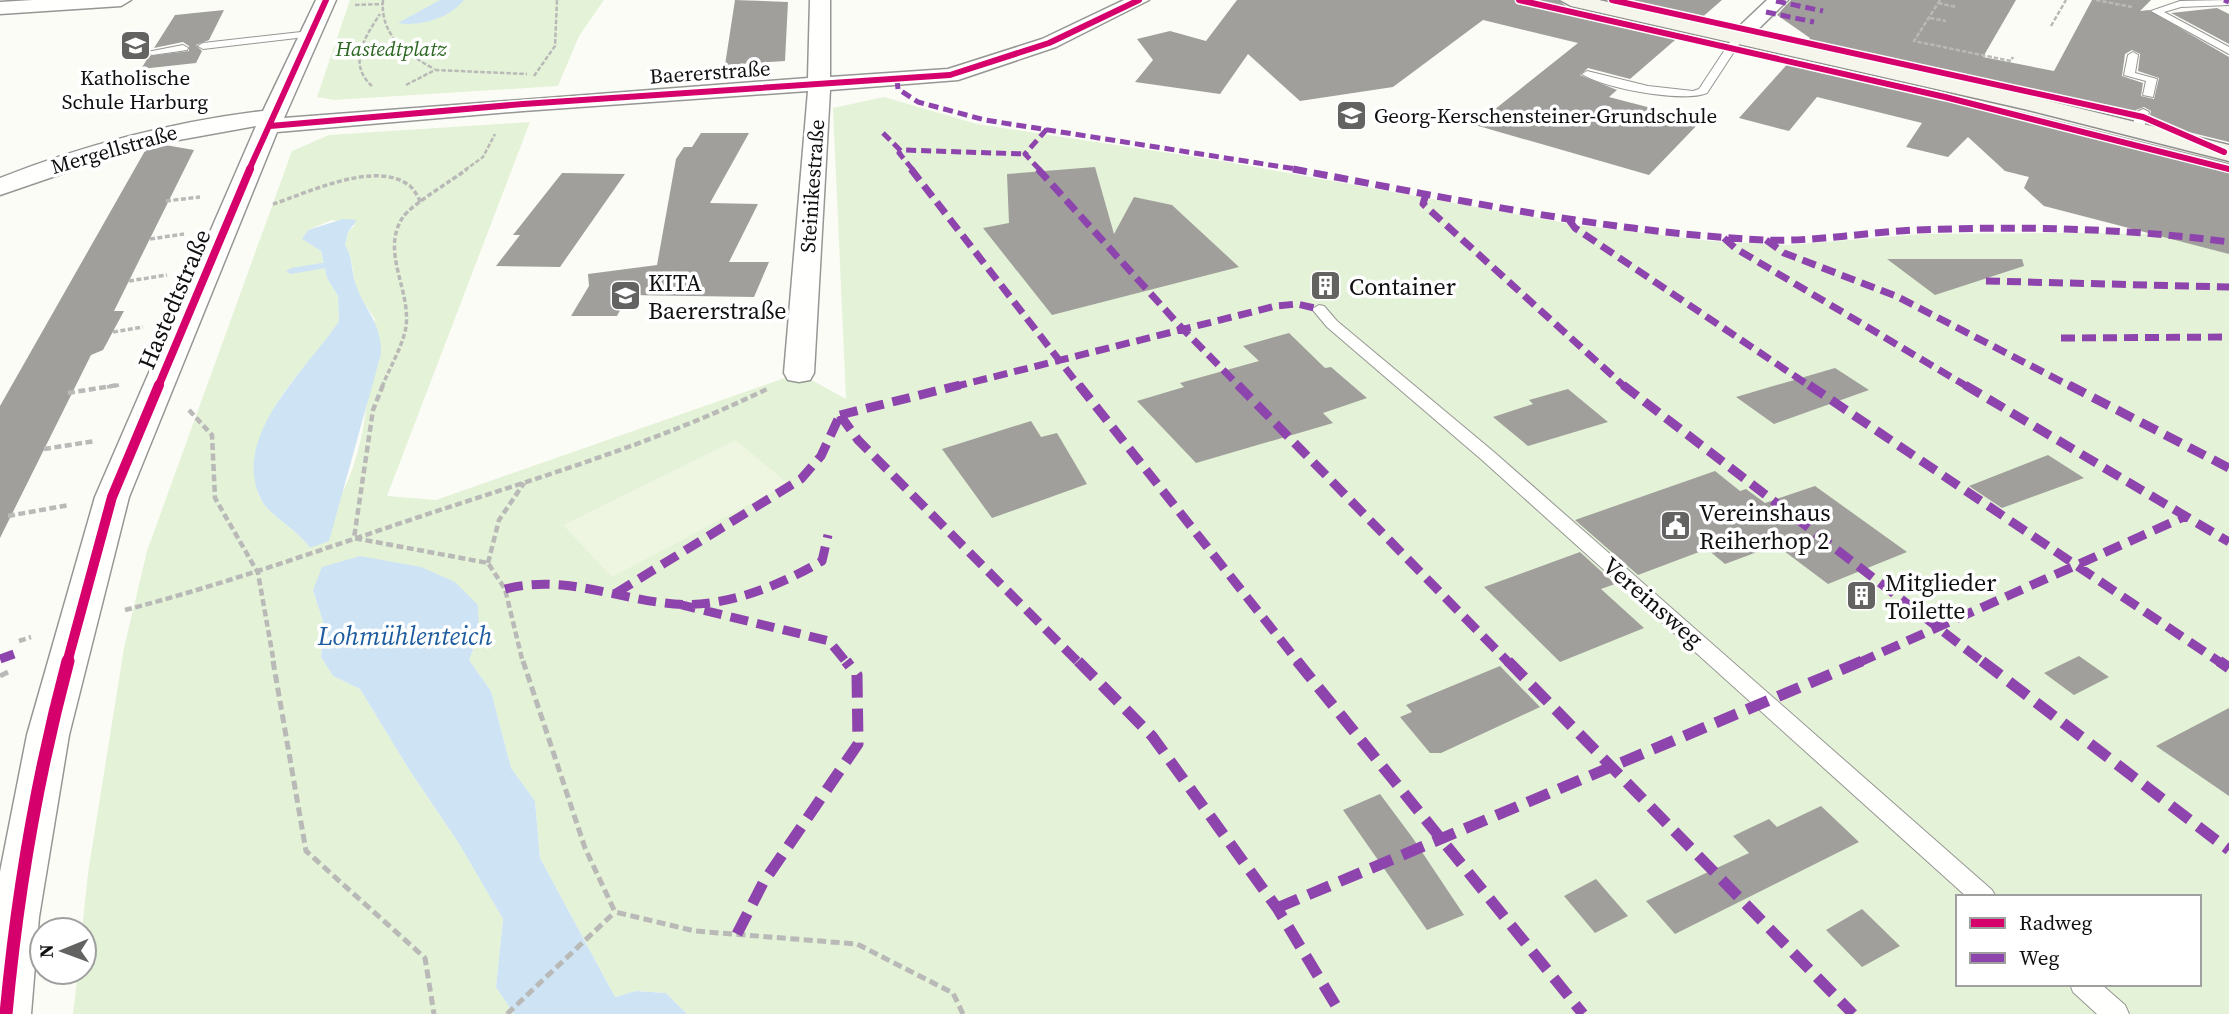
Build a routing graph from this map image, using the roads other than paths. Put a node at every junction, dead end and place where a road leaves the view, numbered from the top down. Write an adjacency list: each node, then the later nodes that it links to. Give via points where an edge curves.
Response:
1 (121, 0): 8 (street)
2 (326, 0): 10 (street, Hastedtstraße)
3 (820, 0): 18 (street, Steinikestraße)
4 (1139, 0): 18 (street, Baererstraße, via 1049,43 950,75)
5 (1571, 0): 11 (main road)
6 (1778, 0): 11 (street)
7 (2229, 2): 14 (lane, via 2180,4 2157,12)
8 (33, 3): 9 (street)
9 (0, 8)
10 (310, 34): 12 (lane); 20 (street, Hastedtstraße)
11 (1738, 38): 17 (lane, via 1695,96); 21 (main road, via 2140,121)
12 (203, 46)
13 (183, 48): 15 (lane)
14 (2229, 51)
15 (152, 52)
16 (2133, 55): 19 (lane, via 2129,75 2152,79)
17 (1587, 74)
18 (819, 85): 20 (street, Baererstraße, via 523,104 383,105); 24 (street, Steinikestraße)
19 (2149, 95)
20 (271, 121): 22 (street, Mergellstraße, via 152,135 79,156); 27 (street, Hastedtstraße, via 112,497 100,617 48,736 15,917)
21 (2229, 153)
22 (0, 187)
23 (1319, 309): 25 (lane, Vereinsweg)
24 (799, 373)
25 (1982, 895)
26 (2084, 986): 28 (lane)
27 (6, 1014)
28 (2116, 1014)

